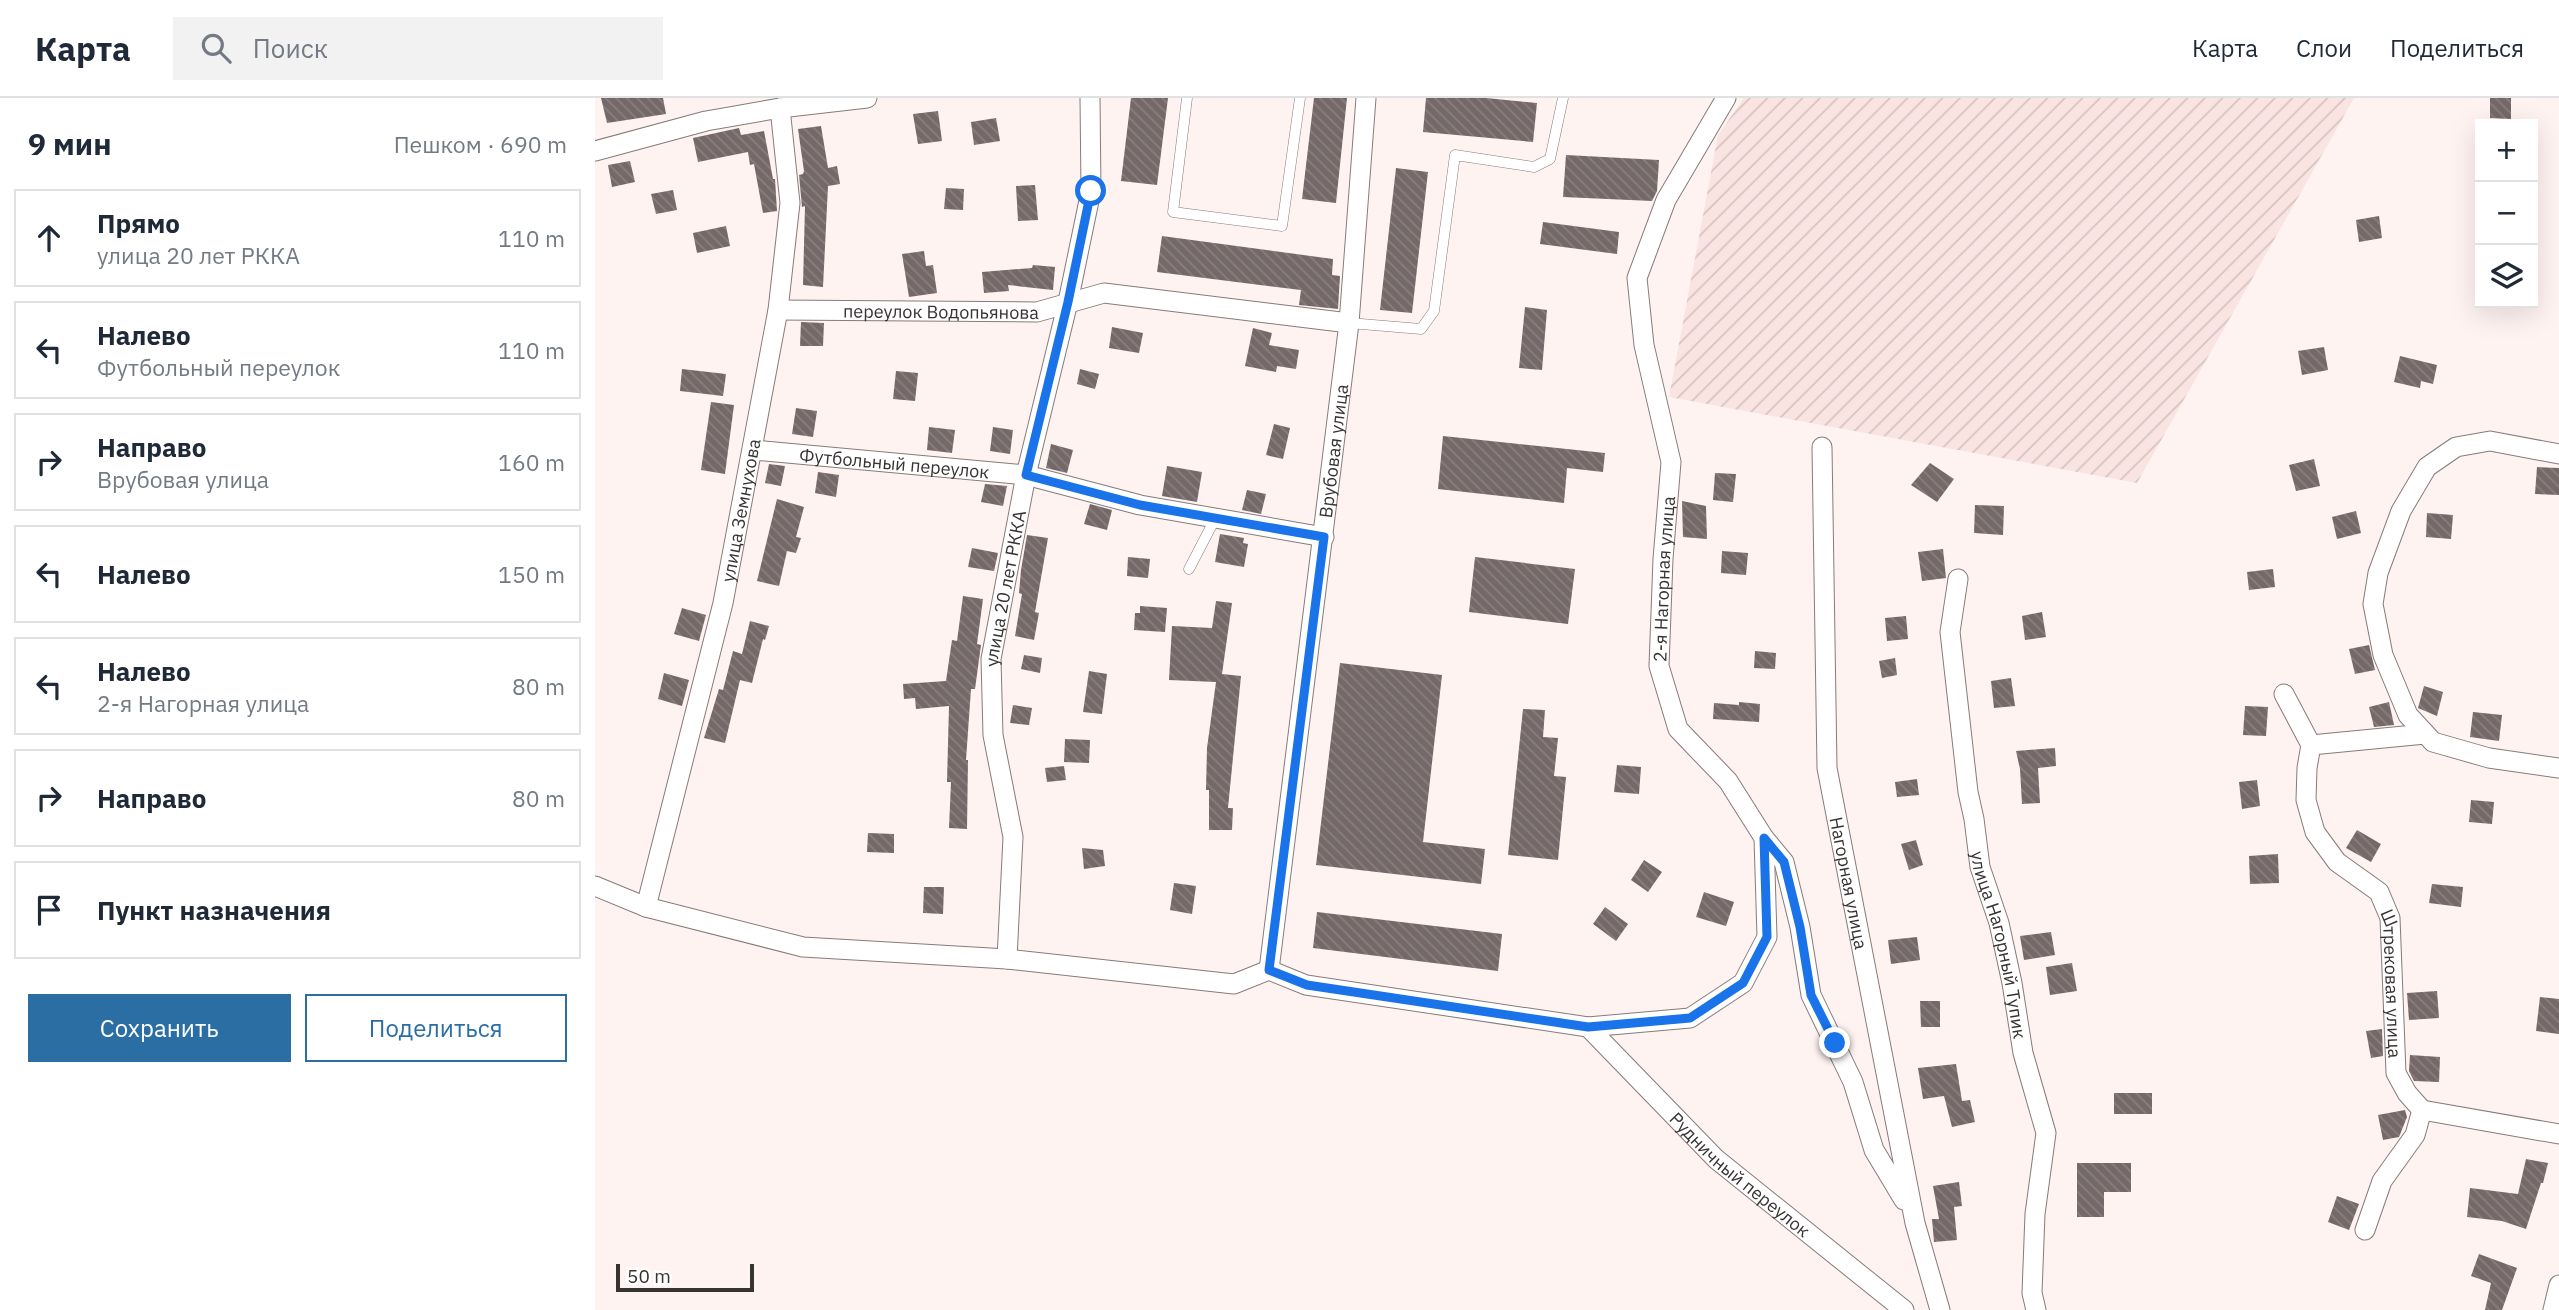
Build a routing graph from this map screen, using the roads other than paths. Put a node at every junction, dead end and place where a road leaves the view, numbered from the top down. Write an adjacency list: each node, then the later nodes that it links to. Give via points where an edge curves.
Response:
1 (867, 98): 8 (street)
2 (1090, 98): 10 (street, улица 20 лет РККА, via 1091,191)
3 (1187, 98): 4 (lane, via 1173,212 1282,226)
4 (1300, 98)
5 (1366, 98): 12 (street, Врубовая улица)
6 (1563, 98): 12 (lane, via 1550,159 1534,167 1455,155 1434,311 1421,329)
7 (1725, 98): 25 (street, 2-я Нагорная улица, via 1666,200 1637,278 1644,345 1671,462 1659,666 1678,729 1728,781)
8 (780, 108): 9 (street, via 706,121); 11 (street, улица Земнухова, via 790,203)
9 (595, 151)
10 (1068, 302): 11 (street, переулок Водопьянова, via 1037,312); 12 (street, переулок Водопьянова, via 1104,293); 16 (street, улица 20 лет РККА)
11 (778, 310): 14 (street, улица Земнухова)
12 (1349, 323): 18 (street, Врубовая улица)
13 (1822, 447): 33 (street, Нагорная улица, via 1827,768)
14 (753, 450): 16 (street, Футбольный переулок); 27 (street, улица Земнухова, via 723,603)
15 (2559, 454): 22 (street, via 2490,441 2456,447 2427,467 2401,510 2378,573 2373,604 2383,654 2407,715)
16 (1026, 475): 17 (street, Футбольный переулок); 28 (street, улица 20 лет РККА, via 991,659 993,735 1013,837)
17 (1215, 519): 18 (street, Футбольный переулок); 19 (lane)
18 (1324, 537): 29 (street, Врубовая улица)
19 (1189, 569)
20 (1958, 579): 38 (street, улица Нагорный Тупик, via 1950,632 1968,792 1980,867 1999,923 2023,1053 2046,1133 2035,1214 2032,1293)
21 (2284, 694): 23 (street)
22 (2425, 734): 23 (street); 24 (street, via 2433,742 2490,758)
23 (2311, 745): 31 (street, Штрековая улица, via 2306,800 2315,832 2337,862 2379,892 2390,918 2396,1073)
24 (2559, 768)
25 (1764, 838): 30 (street, via 1767,937 1743,983 1690,1018); 33 (street, 2-я Нагорная улица, via 1784,862 1811,995 1853,1082 1874,1150)
26 (595, 886): 27 (street)
27 (646, 906): 28 (street, via 803,947)
28 (1007, 960): 29 (street, via 1234,984)
29 (1269, 970): 30 (street, via 1307,985)
30 (1588, 1027): 36 (street, Рудничный переулок, via 1716,1159)
31 (2422, 1110): 32 (street); 34 (street, via 2415,1135 2382,1181)
32 (2559, 1134)
33 (1915, 1223): 37 (street, Нагорная улица)
34 (2365, 1230)
35 (2559, 1286): 39 (street)
36 (1904, 1310)
37 (1940, 1310)
38 (2036, 1310)
39 (2553, 1310)

